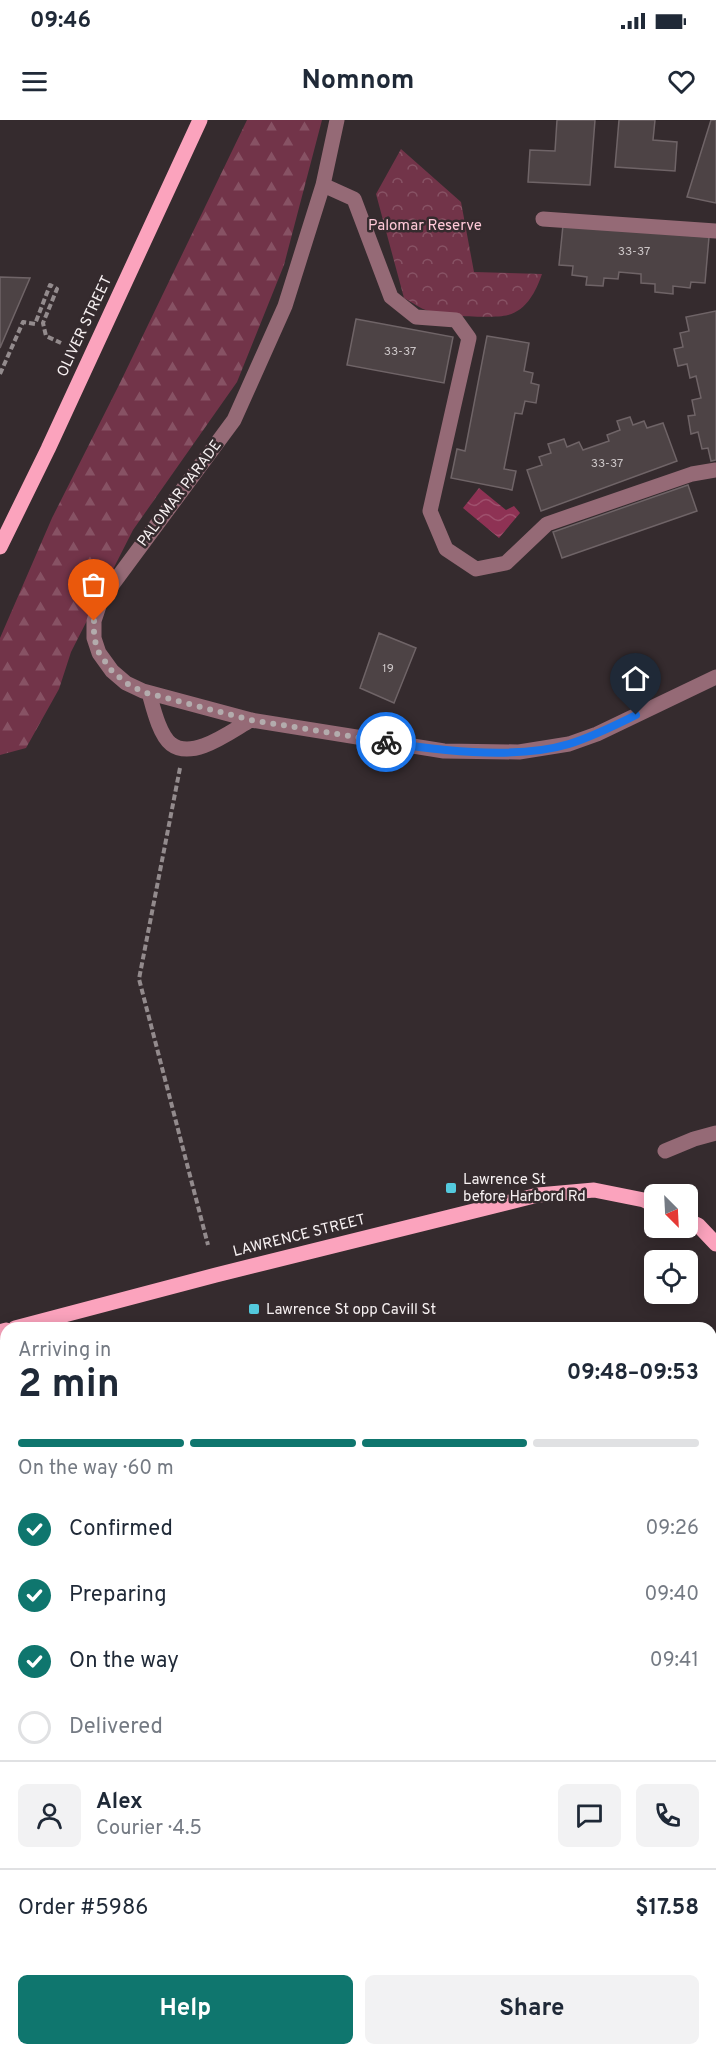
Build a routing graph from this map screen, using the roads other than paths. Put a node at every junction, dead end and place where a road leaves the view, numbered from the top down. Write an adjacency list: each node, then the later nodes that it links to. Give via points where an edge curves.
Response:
1 (200, 120): 7 (main road, OLIVER STREET)
2 (337, 120): 3 (street, PALOMAR PARADE)
3 (323, 185): 6 (street, via 354,199 391,297 416,317 456,320 469,338 430,511 447,549 476,569 506,563 547,524 692,474); 9 (street, PALOMAR PARADE, via 285,306 234,420 101,600 94,621 99,653 126,683)
4 (543, 219): 5 (street)
5 (716, 231)
6 (716, 470)
7 (0, 546)
8 (716, 677): 10 (street, PALOMAR PARADE, via 597,734 568,744 519,752 444,751)
9 (149, 693): 10 (street, PALOMAR PARADE); 10 (street, via 156,720 170,743 184,750 205,746)
10 (251, 720)
11 (716, 1133): 12 (street)
12 (665, 1152)
13 (644, 1200): 16 (main road, LAWRENCE STREET, via 594,1190 538,1195)
14 (698, 1225): 15 (main road)
15 (715, 1240)
16 (38, 1322)

